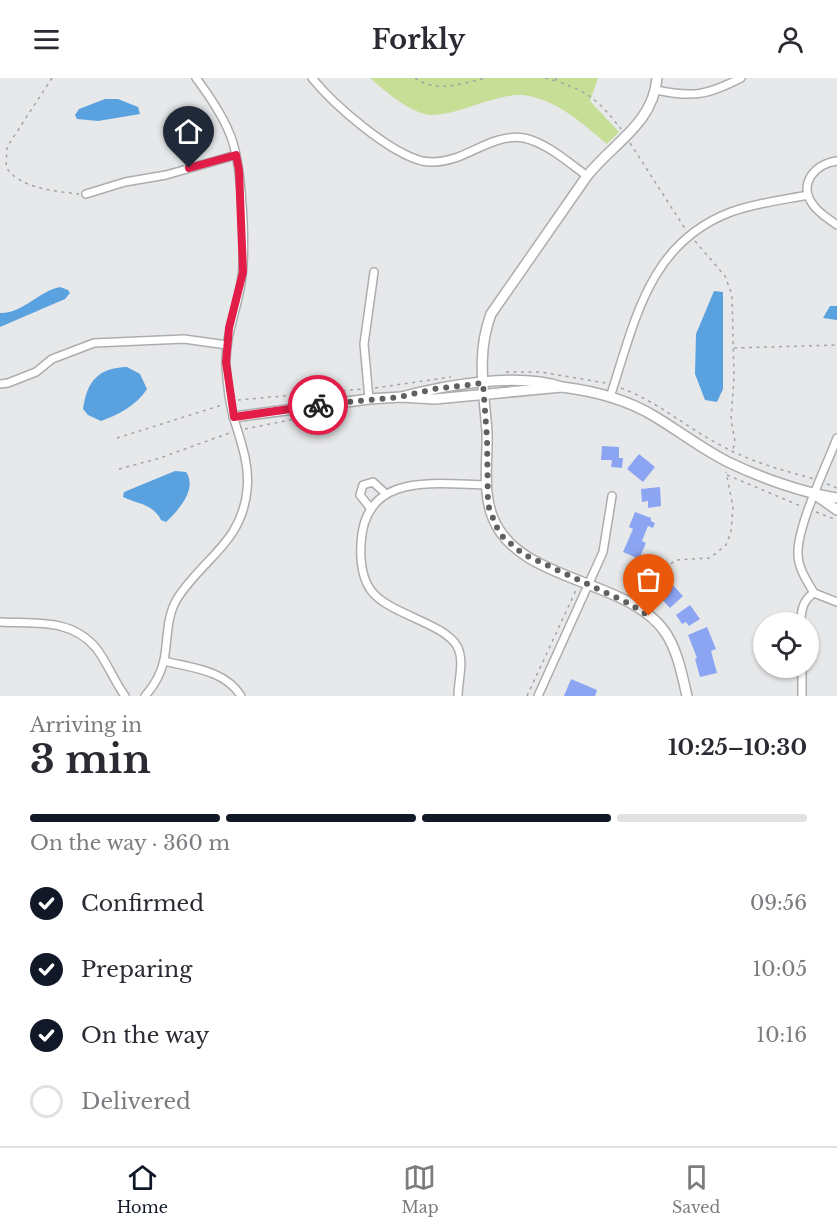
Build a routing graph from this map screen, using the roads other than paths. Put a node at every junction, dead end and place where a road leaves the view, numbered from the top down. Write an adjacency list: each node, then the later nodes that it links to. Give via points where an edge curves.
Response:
1 (195, 78): 6 (street, via 230,132)
2 (312, 78): 8 (street, via 344,112 422,161 440,162 490,142 524,138 546,147)
3 (657, 78): 5 (street)
4 (741, 78): 5 (street, via 697,94)
5 (656, 90): 8 (street, via 638,126)
6 (236, 155): 9 (street); 13 (street, via 243,272)
7 (837, 161): 10 (street, via 813,171)
8 (587, 176): 14 (street, via 490,314 482,346)
9 (86, 194)
10 (808, 195): 11 (street, via 819,212); 19 (street, via 730,213 701,227 678,246 656,272 644,296)
11 (837, 225)
12 (374, 272): 20 (street, via 364,344)
13 (227, 345): 15 (street, via 184,339 94,343 52,359 36,372); 21 (street)
14 (483, 383): 16 (street, via 534,380); 17 (street); 18 (street)
15 (0, 384)
16 (562, 387): 17 (street); 19 (street)
17 (484, 395): 18 (street); 23 (street)
18 (400, 397): 20 (street)
19 (609, 397): 25 (street, via 651,414 729,463)
20 (369, 399): 21 (street)
21 (234, 417): 35 (street, via 246,464 247,491 238,524 224,547 177,600 167,628)
22 (837, 438): 25 (street)
23 (487, 485): 24 (street, via 419,484); 30 (street, via 492,516 512,546)
24 (386, 494): 28 (street); 28 (street, via 373,482 363,485 360,495)
25 (815, 495): 27 (street); 29 (street); 31 (street, via 800,536 798,555)
26 (612, 496): 30 (street, via 605,545)
27 (837, 498)
28 (371, 508): 40 (street, via 362,532 360,560 365,581 381,600 444,634 456,645 460,658)
29 (837, 510)
30 (588, 585): 41 (street); 42 (street, via 639,609 662,629 676,652)
31 (814, 593): 32 (street); 33 (street, via 807,598)
32 (837, 602)
33 (804, 612)
34 (0, 622): 37 (street, via 52,623 85,637 97,649)
35 (164, 661): 38 (street, via 155,684); 39 (street, via 211,672 229,681)
36 (802, 678): 43 (street)
37 (125, 696)
38 (145, 696)
39 (241, 696)
40 (458, 696)
41 (538, 696)
42 (687, 696)
43 (802, 696)

